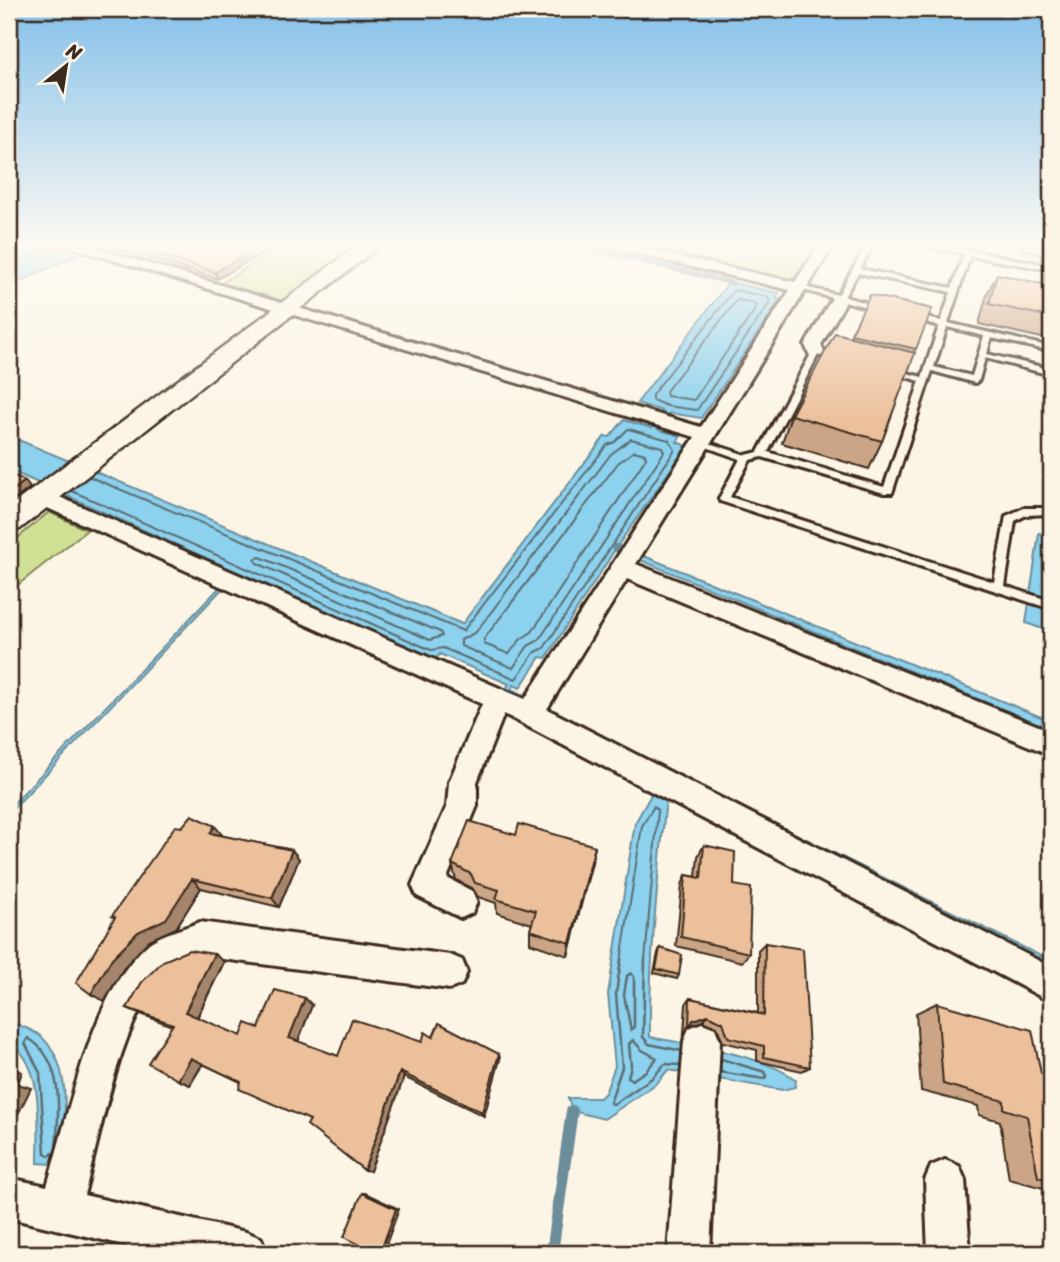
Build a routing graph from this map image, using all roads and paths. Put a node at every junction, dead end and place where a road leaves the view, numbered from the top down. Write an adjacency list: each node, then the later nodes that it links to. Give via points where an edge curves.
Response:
1 (273, 305): 7 (street)
2 (292, 305): 7 (street)
3 (789, 305): 20 (street)
4 (836, 305): 13 (street, via 813,345)
5 (866, 305): 8 (lane)
6 (951, 305): 10 (lane)
7 (287, 309): 20 (street); 23 (street)
8 (892, 312)
9 (905, 315): 10 (lane)
10 (944, 325): 11 (lane); 17 (lane)
11 (988, 335): 12 (lane); 14 (lane)
12 (1051, 349)
13 (816, 352): 15 (lane); 21 (lane)
14 (982, 355): 17 (lane, via 975,380); 18 (lane)
15 (841, 358)
16 (877, 368): 19 (lane)
17 (929, 368): 19 (lane)
18 (1051, 372)
19 (925, 380): 21 (lane, via 888,491)
20 (703, 438): 22 (lane); 26 (street)
21 (762, 454): 22 (lane)
22 (746, 458): 27 (lane, via 724,499)
23 (44, 494): 25 (street); 29 (street)
24 (1051, 511): 27 (lane, via 1024,512 1010,519)
25 (9, 522)
26 (624, 568): 30 (street); 31 (street)
27 (999, 588): 28 (lane)
28 (1051, 605)
29 (498, 699): 30 (street); 32 (street, via 463,782 462,806 428,885)
30 (530, 713): 34 (street)
31 (1051, 743)
32 (461, 902)
33 (450, 972): 38 (street, via 200,939 159,956 128,995 107,1045)
34 (1051, 985)
35 (702, 1041): 40 (street)
36 (945, 1180): 41 (street)
37 (9, 1199): 38 (street)
38 (60, 1210): 39 (street)
39 (236, 1252)
40 (690, 1253)
41 (949, 1253)

